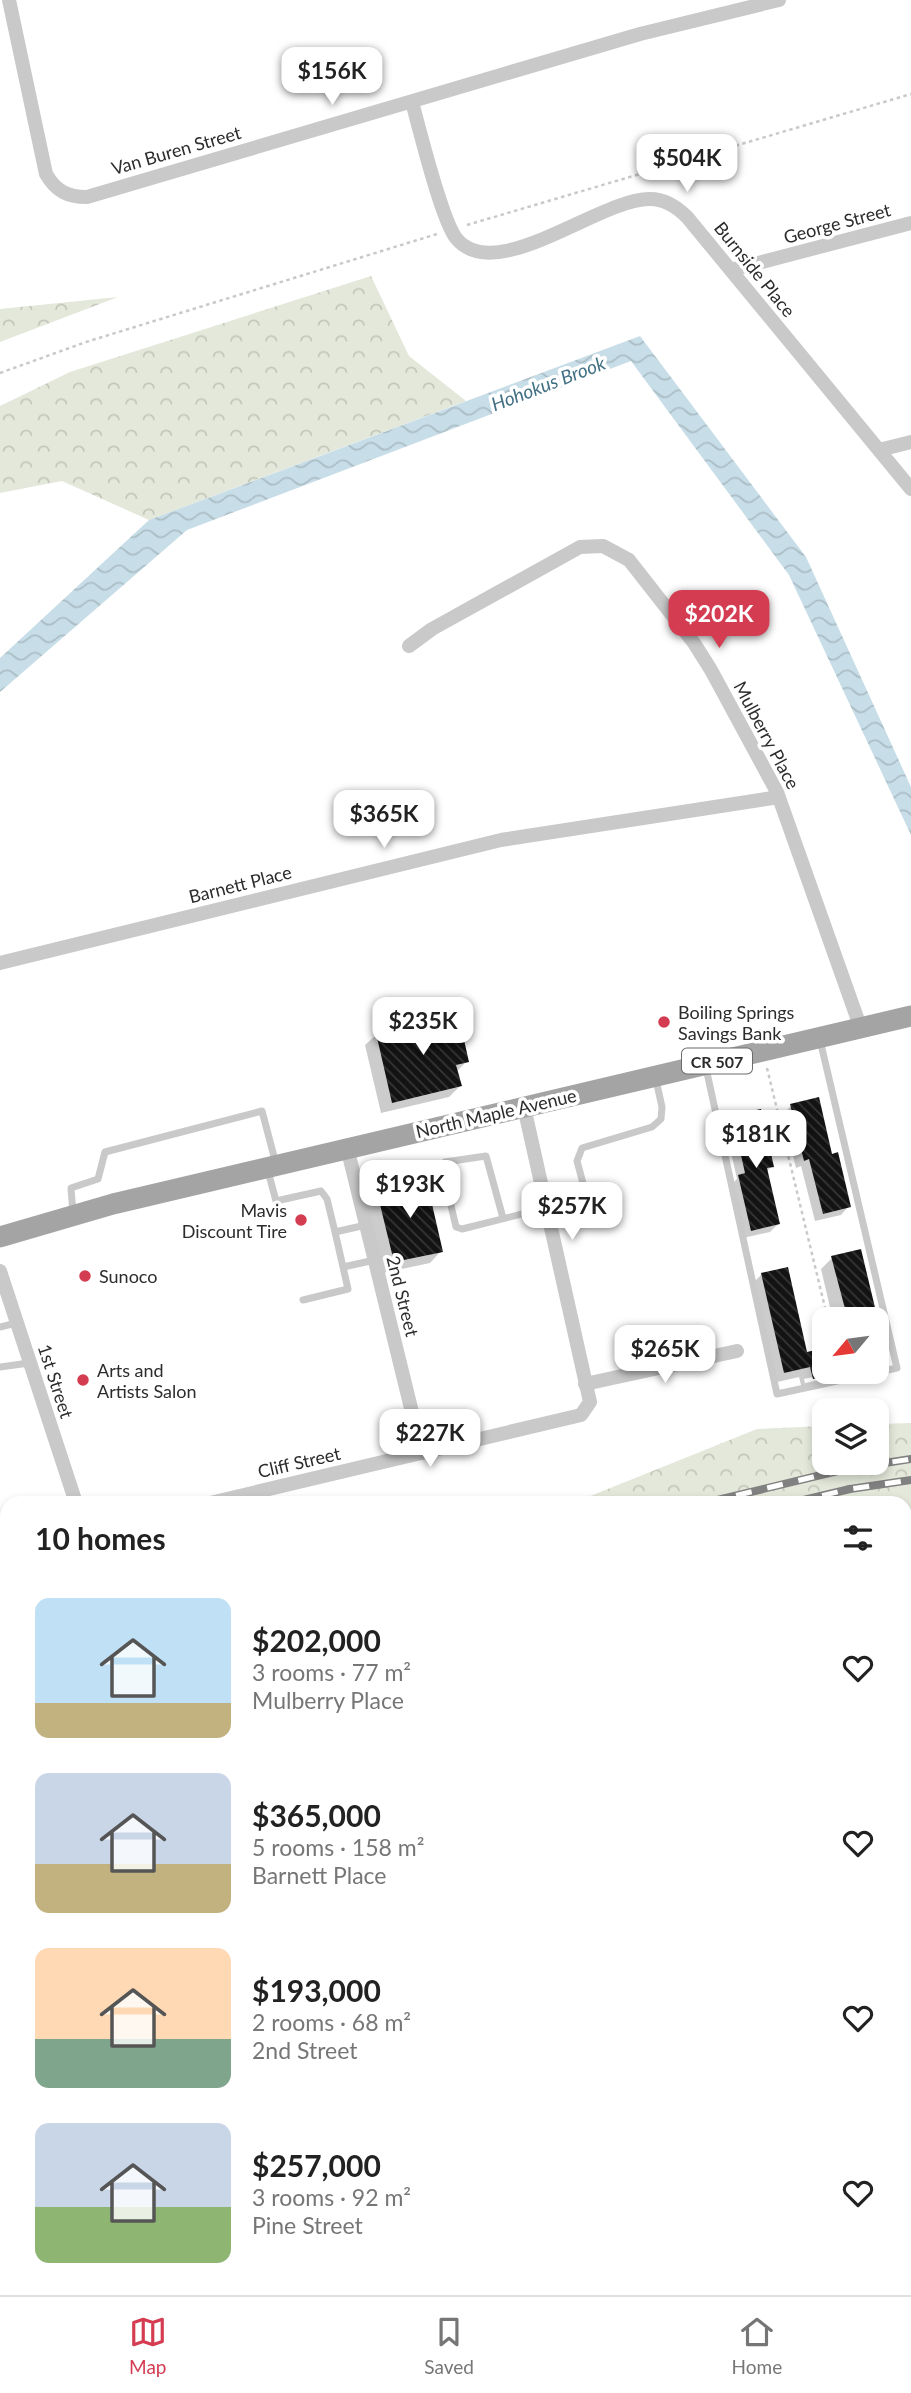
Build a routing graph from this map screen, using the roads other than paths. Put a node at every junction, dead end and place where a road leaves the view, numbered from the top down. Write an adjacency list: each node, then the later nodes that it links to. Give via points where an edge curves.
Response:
1 (9, 0): 3 (street, Van Buren Street, via 46,174 53,186 74,197 87,197)
2 (779, 0): 3 (street, Van Buren Street, via 640,34)
3 (412, 102): 5 (street, Burnside Place, via 450,230 468,249 501,253 651,198 679,209)
4 (911, 223): 5 (street, George Street)
5 (731, 270): 7 (street, Burnside Place)
6 (911, 442): 7 (street)
7 (879, 450): 8 (street, Burnside Place)
8 (911, 489)
9 (410, 646): 10 (street, Mulberry Place, via 570,551 587,545 614,550 642,575 694,643)
10 (779, 797): 11 (street, Barnett Place, via 501,840); 13 (street, Mulberry Place)
11 (0, 963)
12 (911, 1016): 13 (main road, North Maple Avenue / CR 507)
13 (860, 1026): 14 (main road, North Maple Avenue / CR 507)
14 (819, 1036): 15 (main road, North Maple Avenue / CR 507); 15 (lane, via 897,1368 778,1394)
15 (705, 1064): 16 (main road, North Maple Avenue / CR 507)
16 (655, 1076): 17 (main road, North Maple Avenue / CR 507); 20 (lane, via 661,1119 652,1127 582,1148 577,1161 587,1202 579,1214)
17 (524, 1107): 18 (main road, North Maple Avenue / CR 507); 20 (street)
18 (348, 1147): 19 (main road, North Maple Avenue / CR 507); 23 (street, 2nd Street)
19 (272, 1166): 21 (main road, North Maple Avenue / CR 507); 21 (lane, via 262,1111 105,1153 98,1180 71,1188); 24 (lane, via 276,1201 321,1191)
20 (548, 1214): 22 (lane); 35 (street)
21 (73, 1216): 25 (main road, North Maple Avenue / CR 507)
22 (503, 1218): 22 (lane, via 456,1227 442,1167 445,1163 486,1156)
23 (366, 1225): 24 (lane); 26 (street, 2nd Street)
24 (335, 1232): 27 (lane)
25 (0, 1237)
26 (375, 1260): 27 (lane); 36 (street, 2nd Street)
27 (343, 1267): 29 (lane, via 348,1289)
28 (0, 1271): 30 (street, 1st Street)
29 (303, 1300)
30 (16, 1323): 31 (lane); 33 (street, 1st Street)
31 (0, 1327)
32 (737, 1351): 35 (street)
33 (29, 1363): 34 (lane); 37 (street, 1st Street)
34 (0, 1367)
35 (585, 1384): 36 (street, Cliff Street, via 590,1402 581,1415)
36 (422, 1453): 38 (street, Cliff Street)
37 (74, 1496)
38 (240, 1496)

